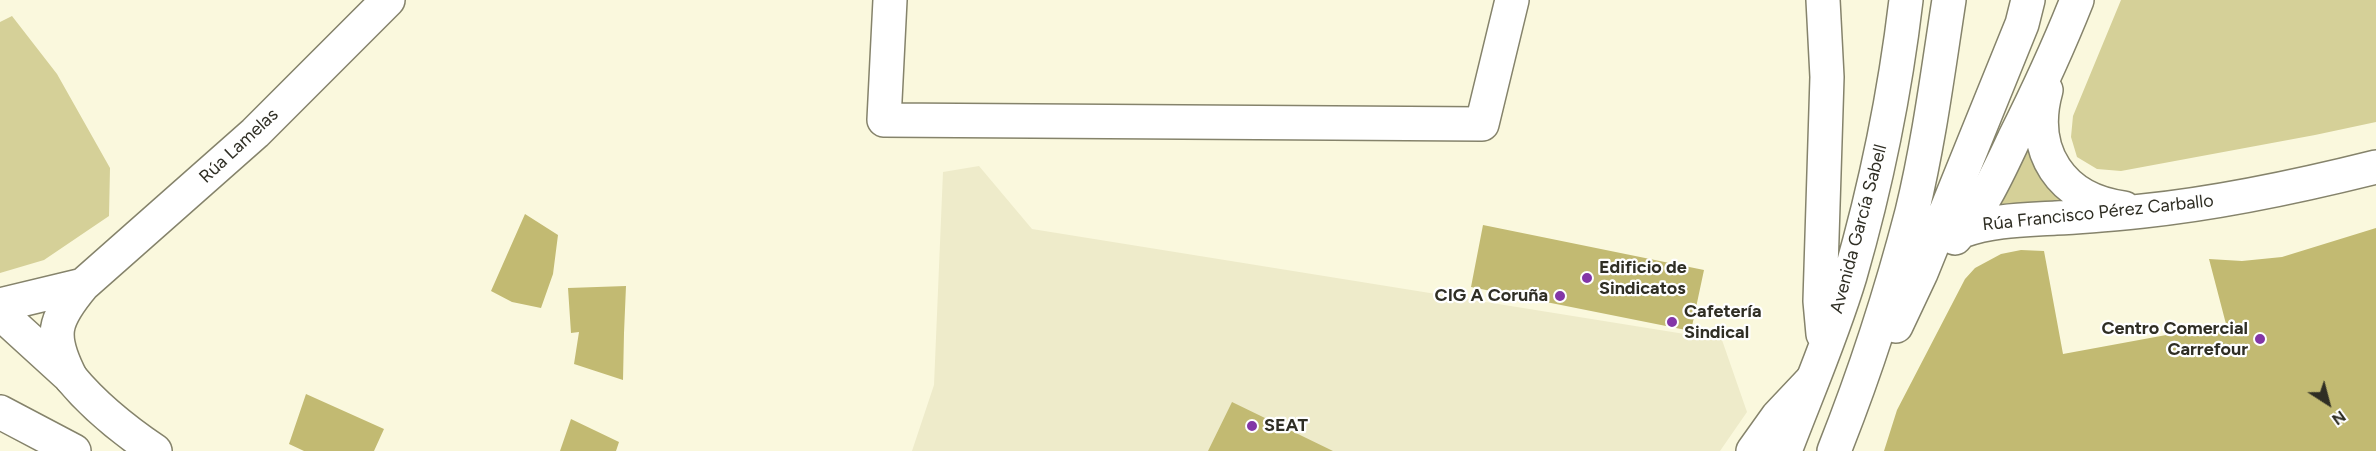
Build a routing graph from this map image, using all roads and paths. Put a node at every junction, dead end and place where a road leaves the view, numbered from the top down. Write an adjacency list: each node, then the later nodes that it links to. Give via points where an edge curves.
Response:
1 (388, 0): 14 (main road, Rúa Lamelas, via 255,133)
2 (890, 0): 3 (main road, via 884,120 1464,124 1482,124)
3 (1512, 0)
4 (1823, 0): 17 (main road, via 1827,78 1820,301)
5 (1906, 0): 17 (main road, Avenida García Sabell, via 1871,194)
6 (1949, 0): 20 (main road, via 1912,210 1888,299)
7 (2028, 0): 13 (main road, via 2022,24)
8 (2077, 0): 9 (main road)
9 (2056, 54): 11 (main road, via 2044,97 2041,127 2044,151 2053,170 2094,201); 12 (main road, via 2003,163)
10 (2376, 167): 11 (main road, Rúa Francisco Pérez Carballo, via 2237,197)
11 (2146, 211): 12 (main road, Rúa Francisco Pérez Carballo, via 1998,222)
12 (1962, 231): 13 (main road)
13 (1922, 273): 20 (main road)
14 (83, 285): 15 (main road, Rúa Lamelas); 18 (main road, Rúa Lamelas, via 64,308 56,330 58,354)
15 (0, 305)
16 (0, 313): 18 (main road)
17 (1825, 347): 19 (main road, Avenida García Sabell)
18 (71, 378): 23 (main road, via 122,428)
19 (1812, 380): 24 (main road); 25 (main road, Avenida García Sabell)
20 (1852, 406): 26 (main road)
21 (0, 412): 22 (main road)
22 (74, 451)
23 (155, 451)
24 (1752, 451)
25 (1785, 451)
26 (1834, 451)

